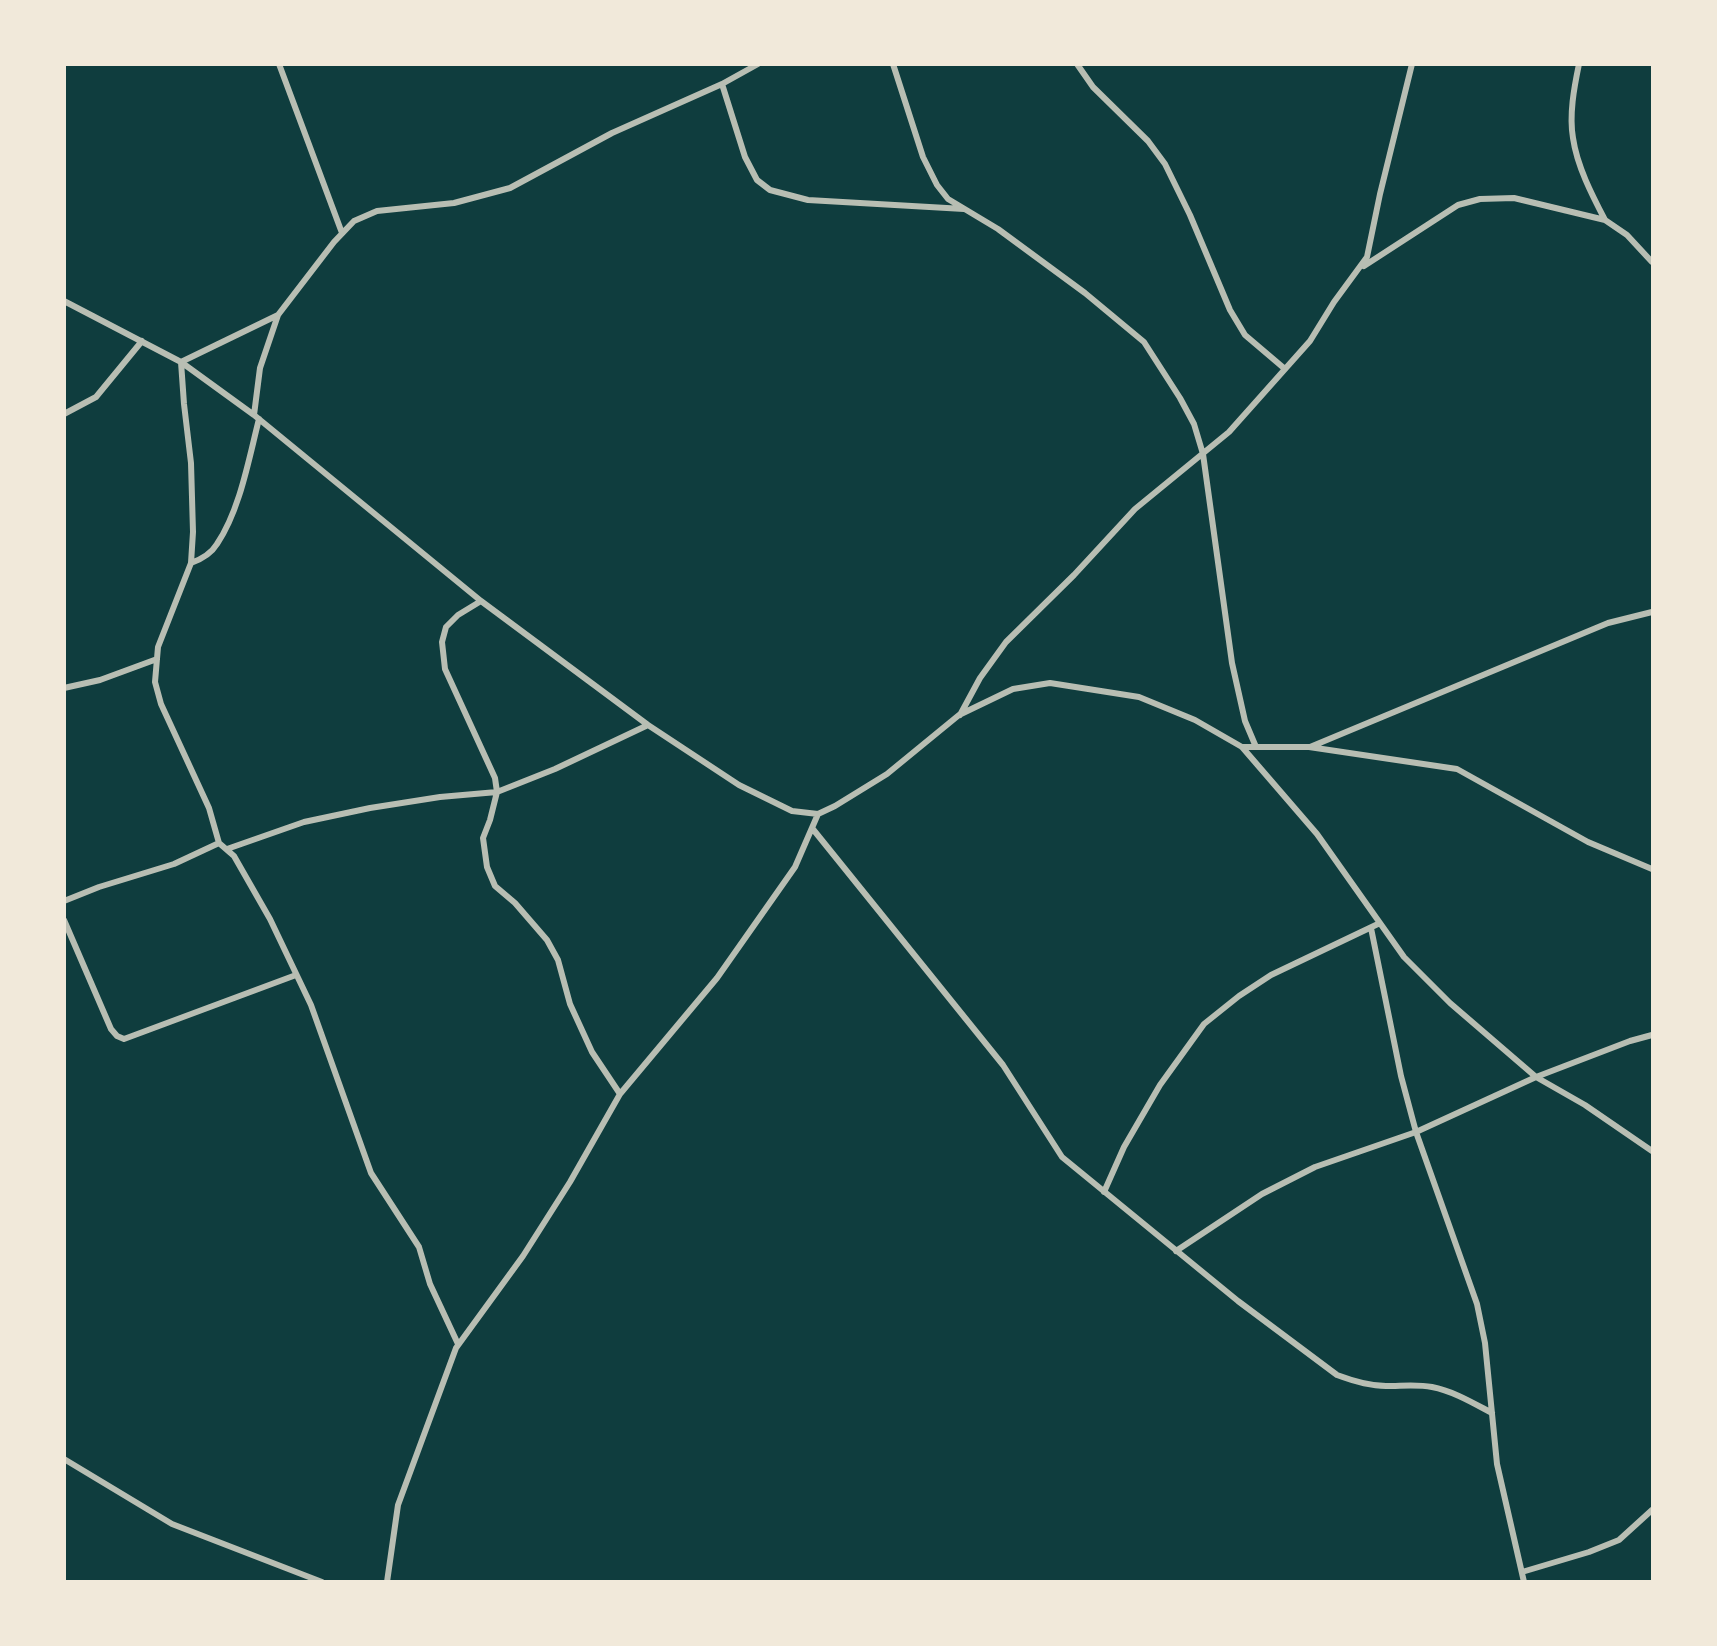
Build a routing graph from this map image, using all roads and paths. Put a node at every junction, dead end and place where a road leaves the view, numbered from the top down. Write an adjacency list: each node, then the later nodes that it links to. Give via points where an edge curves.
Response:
1 (279, 64): 10 (street)
2 (758, 64): 7 (street)
3 (1077, 64): 17 (street, via 1093,87 1148,141 1165,164 1230,310 1245,335)
4 (1412, 64): 12 (street, via 1370,246)
5 (1579, 64): 9 (street, via 1573,139)
6 (894, 65): 8 (street, via 923,157 948,199)
7 (722, 84): 8 (street, via 745,157 757,180 770,190 808,200); 10 (street, via 612,133 510,188 454,203 377,211 354,221)
8 (965, 209): 20 (street, via 1085,293 1144,342 1194,424)
9 (1605, 220): 11 (street, via 1627,235); 12 (street, via 1514,198 1468,201)
10 (342, 233): 14 (street)
11 (1653, 262)
12 (1360, 267): 17 (street, via 1310,341)
13 (64, 301): 15 (street)
14 (278, 315): 16 (street); 19 (street, via 260,368)
15 (142, 341): 16 (street); 18 (street, via 96,397)
16 (181, 362): 19 (street); 21 (street, via 191,463)
17 (1285, 369): 20 (street, via 1229,432)
18 (64, 414)
19 (257, 417): 21 (street, via 233,511 217,544 205,557); 22 (street)
20 (1203, 454): 26 (street, via 1135,508 1006,642); 29 (street, via 1232,663 1245,721)
21 (191, 563): 24 (street, via 158,647)
22 (481, 601): 27 (street); 31 (street, via 446,627 442,642 445,669 495,778)
23 (1653, 612): 30 (street, via 1608,623)
24 (157, 659): 25 (street, via 100,680); 34 (street, via 155,682 161,704 209,808)
25 (64, 688)
26 (960, 715): 28 (street, via 1013,689 1050,684 1139,697 1195,720); 32 (street, via 886,774)
27 (648, 725): 31 (street); 32 (street, via 739,785 792,811)
28 (1242, 747): 29 (street); 39 (street, via 1317,834)
29 (1256, 747): 30 (street)
30 (1309, 747): 36 (street, via 1457,769 1588,842)
31 (497, 792): 35 (street, via 440,797 315,819); 44 (street, via 483,838 487,867 495,886 547,940 592,1052)
32 (818, 814): 33 (street)
33 (812, 828): 44 (street, via 795,867 717,978); 47 (street, via 1003,1065 1062,1157)
34 (219, 843): 35 (street); 37 (street, via 174,864)
35 (227, 849): 41 (street, via 270,919)
36 (1653, 869)
37 (64, 901)
38 (64, 920): 41 (street, via 111,1029 124,1039)
39 (1380, 923): 40 (street); 43 (street, via 1404,957 1450,1003)
40 (1371, 928): 45 (street); 47 (street, via 1271,975 1204,1024 1160,1085 1124,1147)
41 (296, 975): 49 (street, via 311,1005 371,1173 419,1247 430,1284)
42 (1653, 1035): 43 (street)
43 (1536, 1077): 45 (street); 46 (street)
44 (621, 1094): 49 (street, via 523,1256)
45 (1416, 1132): 48 (street, via 1315,1167 1262,1194); 50 (street, via 1477,1304)
46 (1653, 1151)
47 (1104, 1192): 48 (street)
48 (1176, 1251): 50 (street, via 1337,1375 1385,1386 1433,1387)
49 (458, 1344): 55 (street, via 398,1505)
50 (1492, 1413): 53 (street, via 1497,1464)
51 (64, 1459): 54 (street, via 172,1524)
52 (1653, 1510): 53 (street, via 1619,1540)
53 (1521, 1572): 56 (street)
54 (322, 1581)
55 (387, 1581)
56 (1524, 1581)

